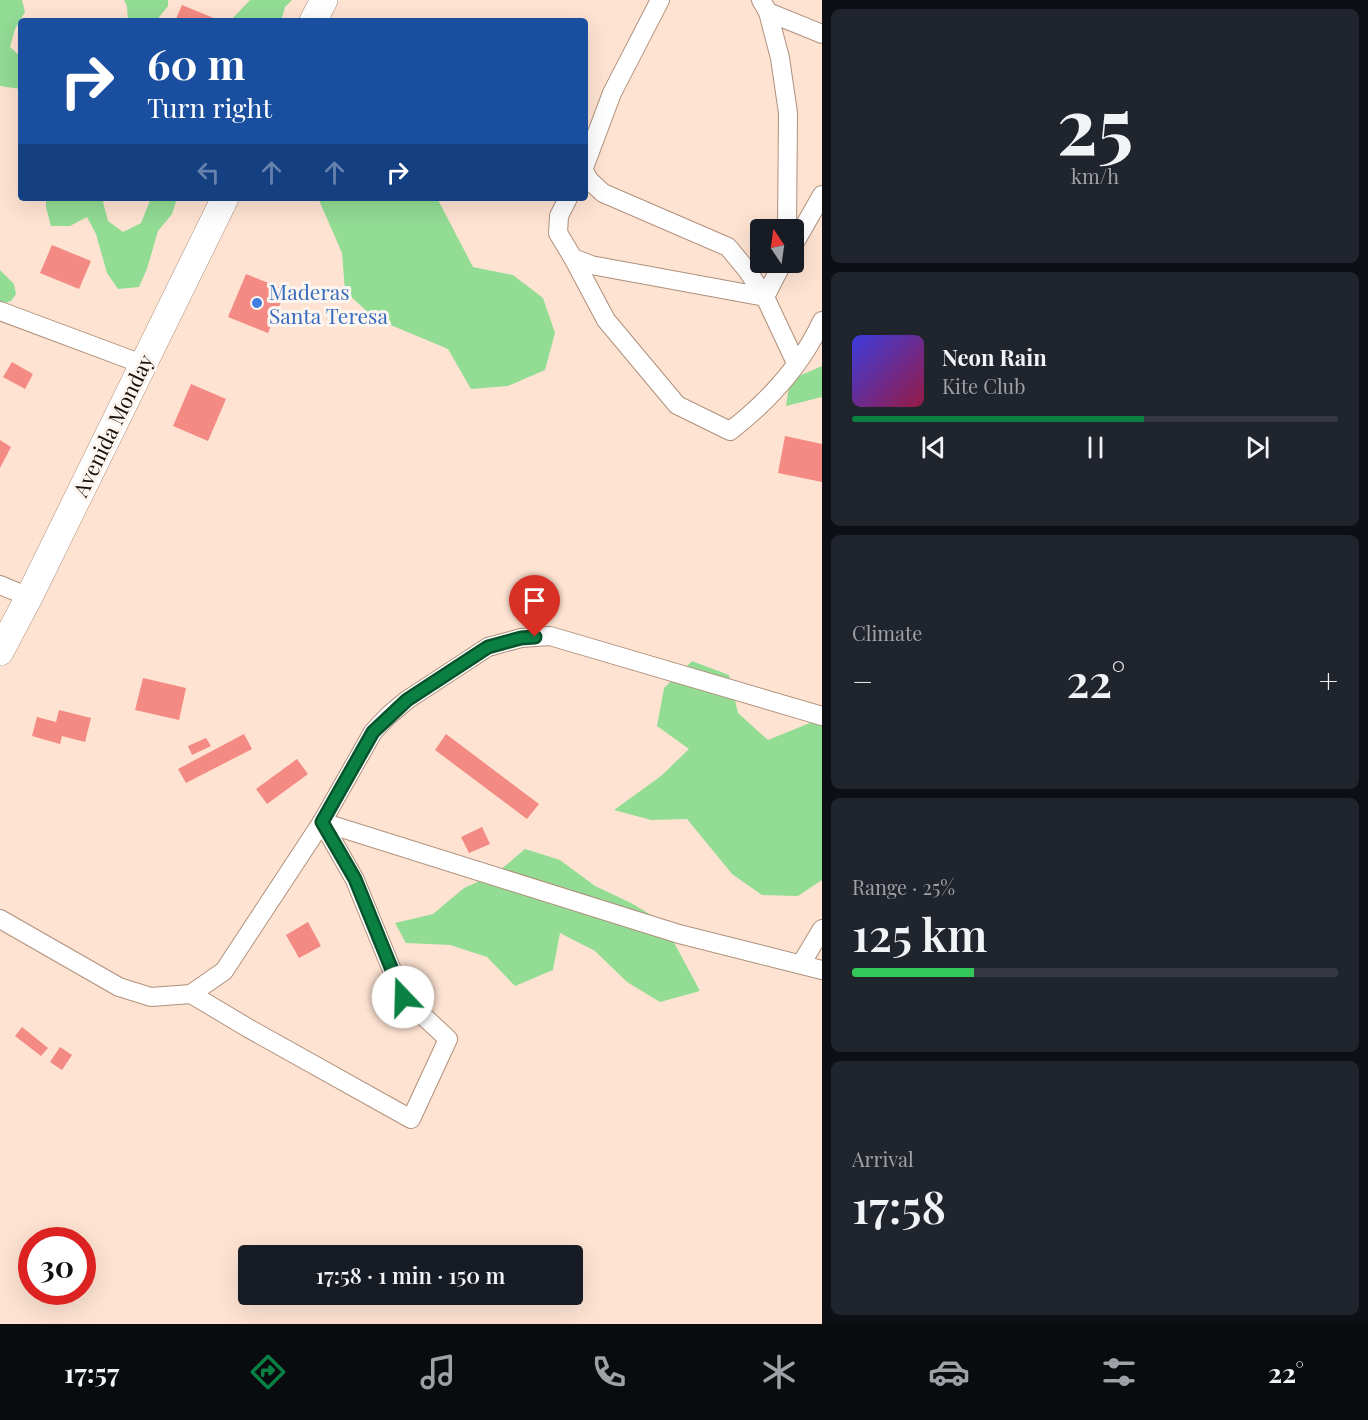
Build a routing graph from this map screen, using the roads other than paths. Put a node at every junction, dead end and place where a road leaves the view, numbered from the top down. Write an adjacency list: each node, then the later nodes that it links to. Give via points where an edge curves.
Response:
1 (324, 0): 4 (main road)
2 (660, 0): 6 (street, via 612,93)
3 (765, 6): 5 (street); 11 (street, via 780,58 788,113)
4 (315, 18)
5 (822, 34)
6 (588, 157)
7 (588, 178): 15 (street, via 603,193 728,247)
8 (822, 195): 12 (street)
9 (224, 201): 19 (main road, Avenida Monday)
10 (566, 201): 13 (street, via 559,216 558,233)
11 (787, 219)
12 (804, 226)
13 (573, 258): 15 (street, via 591,265); 18 (street, via 606,320 677,405 730,431 778,389)
14 (777, 273): 15 (street)
15 (765, 297): 18 (street)
16 (0, 311): 19 (street)
17 (822, 321): 18 (street)
18 (796, 363)
19 (142, 364): 21 (main road, Avenida Monday)
20 (0, 585): 21 (street)
21 (29, 597): 22 (main road, Avenida Monday)
22 (0, 652)
23 (822, 716): 24 (street, via 549,636 521,638 488,647 388,716 373,732)
24 (322, 822): 27 (street, via 679,934); 29 (street, via 224,971); 29 (street, via 355,879 403,997 448,1039 411,1119)
25 (0, 919): 29 (street, via 119,987 152,997)
26 (822, 929): 27 (street)
27 (801, 964): 28 (street)
28 (822, 970)
29 (191, 994)

